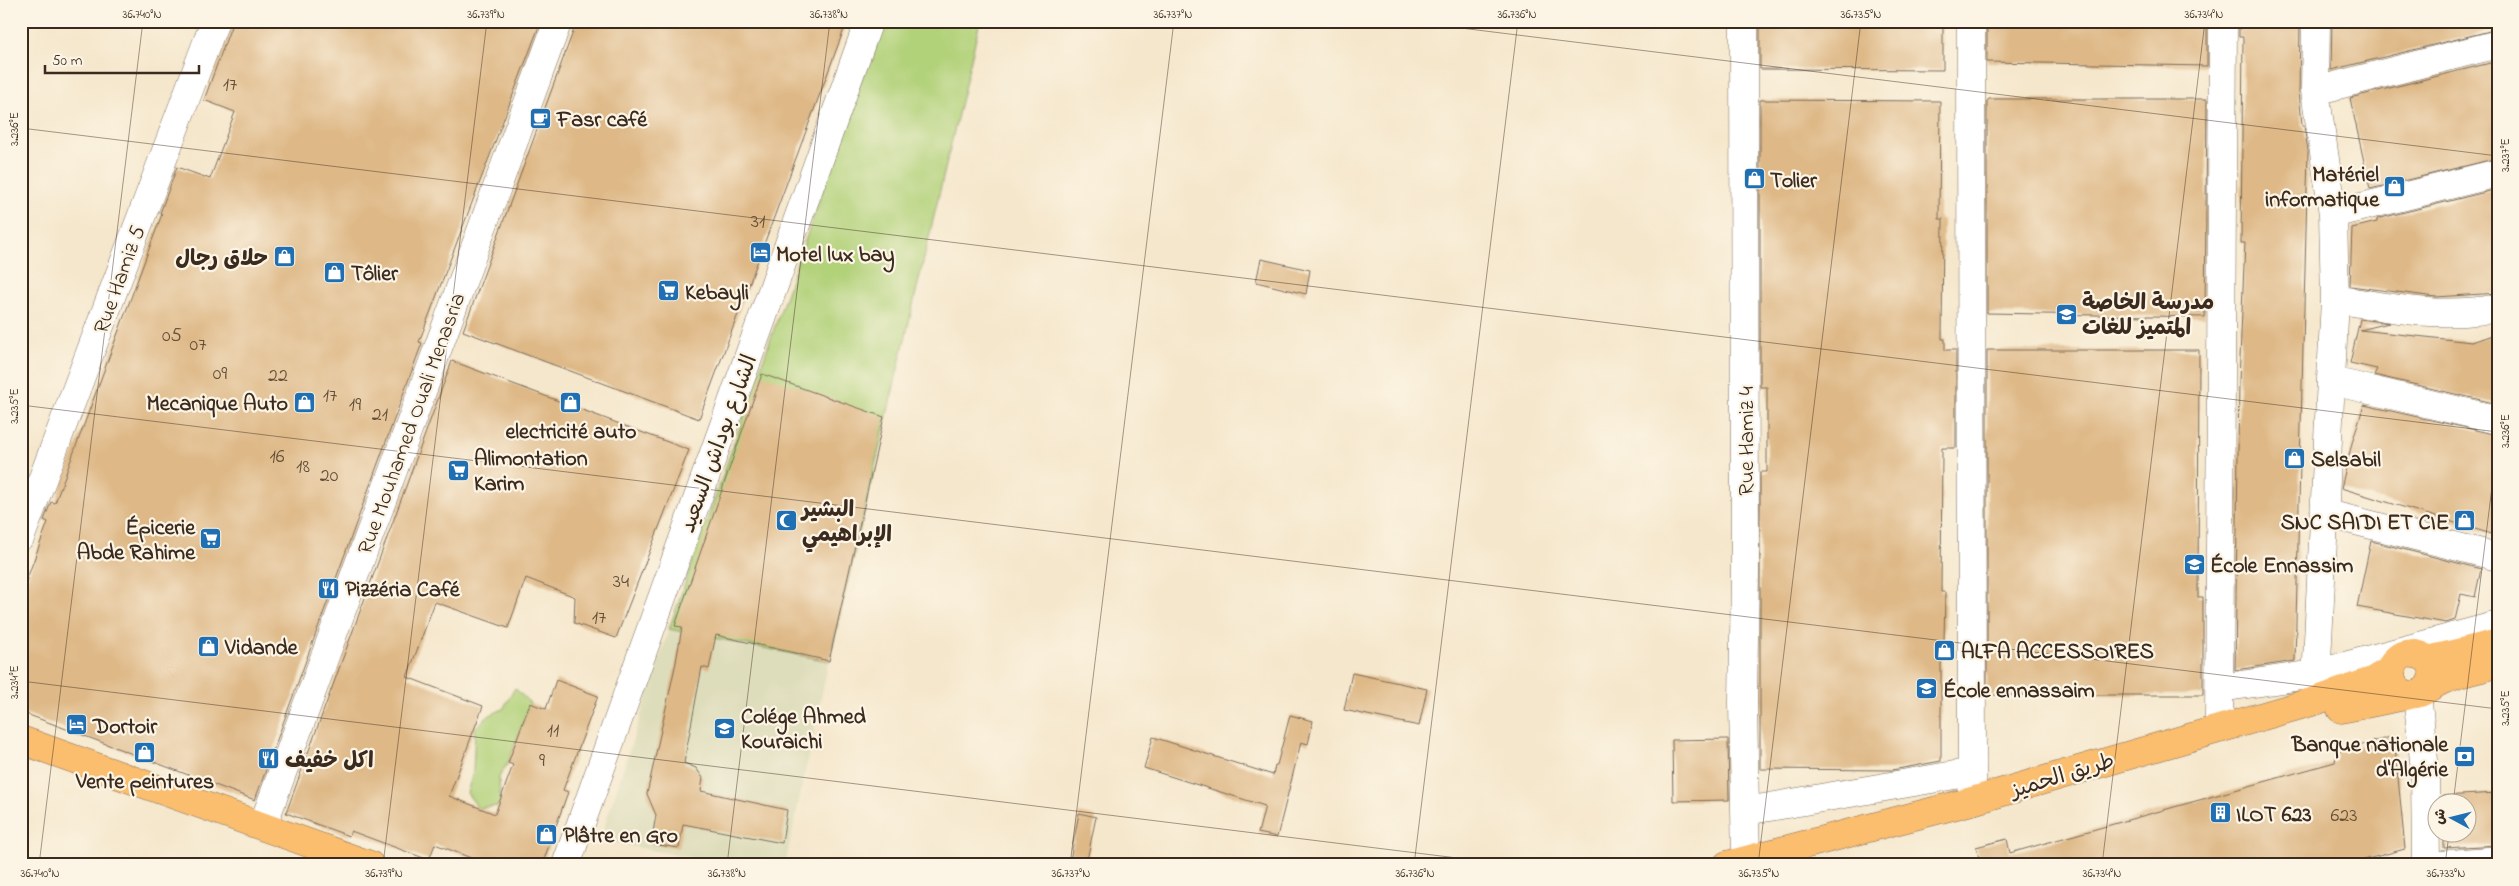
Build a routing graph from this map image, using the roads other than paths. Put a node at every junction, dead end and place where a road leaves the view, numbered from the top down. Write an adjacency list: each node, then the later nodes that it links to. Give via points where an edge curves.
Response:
1 (215, 21): 17 (street, Rue Hamiz 5)
2 (558, 21): 34 (street, Rue Mouhamed Ouali Menasria)
3 (869, 21): 39 (street, الشارع بوداش السعيد)
4 (1744, 21): 33 (street, Rue Hamiz 4, via 1743,703)
5 (1971, 21): 31 (street)
6 (2223, 21): 25 (street)
7 (2316, 21): 9 (street)
8 (2498, 44): 9 (street)
9 (2315, 91): 11 (street)
10 (2498, 173): 11 (street)
11 (2333, 214): 12 (street)
12 (2335, 299): 13 (street, via 2431,314 2468,314); 14 (street)
13 (2498, 308)
14 (2332, 381): 15 (street); 16 (street)
15 (2498, 420)
16 (2324, 513): 18 (street); 24 (street)
17 (21, 536)
18 (2498, 557)
19 (2498, 624): 24 (street)
20 (2498, 643): 21 (main road)
21 (2428, 660): 23 (main road, via 2417,653 2404,654); 26 (main road, via 2433,671 2431,682)
22 (2498, 664): 26 (main road, طريق الحميز, via 2450,677)
23 (2392, 669): 26 (main road, via 2391,676 2397,688); 27 (main road, طريق الحميز, via 2365,684)
24 (2315, 674): 25 (street); 27 (street)
25 (2220, 688): 28 (street)
26 (2418, 692): 40 (main road, طريق الحميز, via 2318,714 1976,814); 41 (street, via 2425,770)
27 (2315, 701): 28 (main road, طريق الحميز)
28 (2219, 727): 32 (main road, طريق الحميز)
29 (21, 740): 34 (main road)
30 (21, 760): 38 (main road, via 257,840)
31 (1972, 772): 32 (street); 33 (street)
32 (1972, 801): 37 (main road, طريق الحميز)
33 (1746, 810): 37 (street, Rue Hamiz 4)
34 (263, 825): 36 (main road)
35 (2498, 860): 42 (street)
36 (359, 861)
37 (1736, 863)
38 (319, 865)
39 (566, 865)
40 (1786, 865)
41 (2426, 865)
42 (2440, 865)

